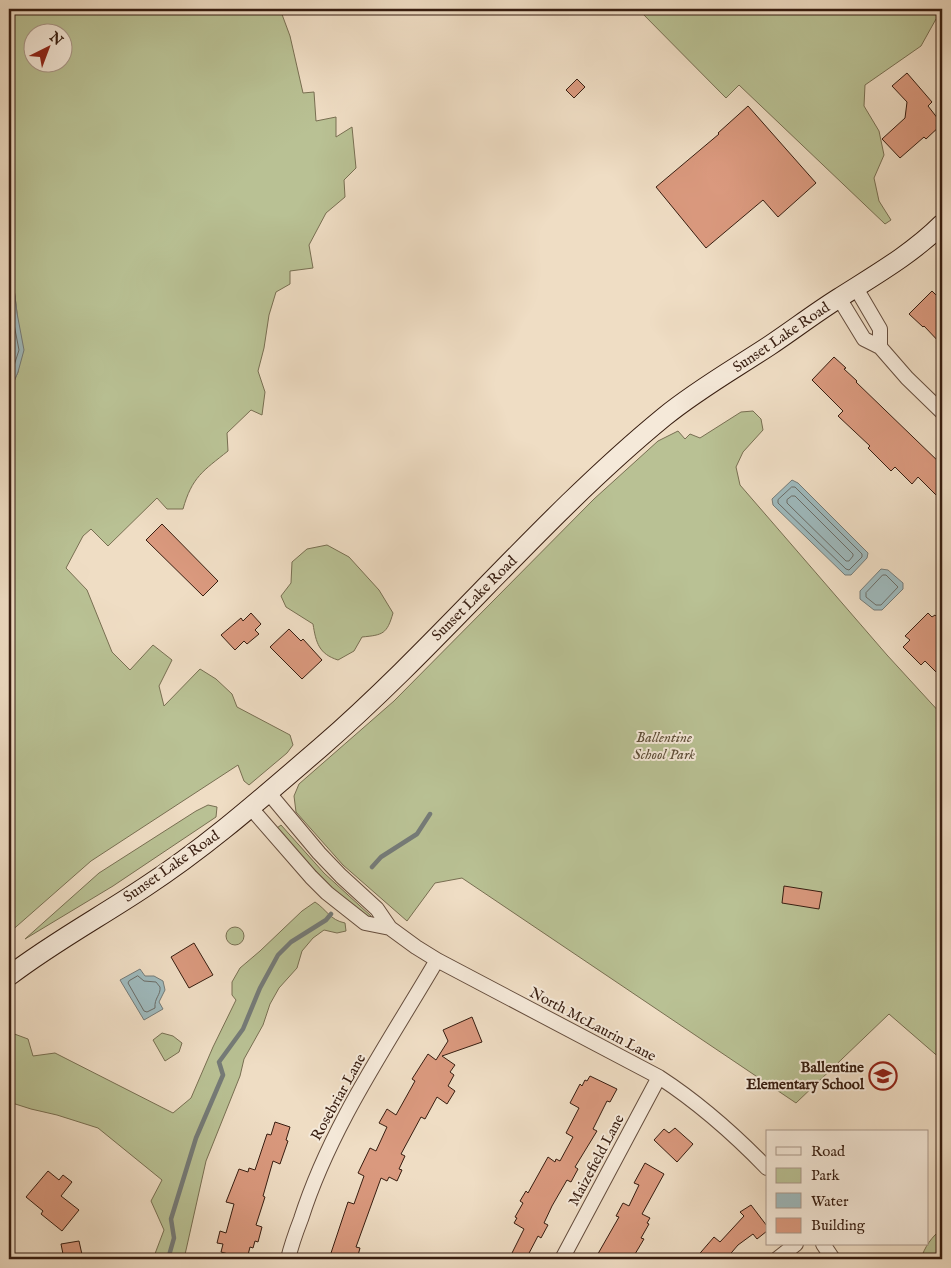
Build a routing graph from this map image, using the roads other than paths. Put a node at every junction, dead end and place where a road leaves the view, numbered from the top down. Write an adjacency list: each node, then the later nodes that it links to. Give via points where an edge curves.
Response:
1 (942, 224): 2 (main road, Sunset Lake Road, via 893,265)
2 (856, 288): 3 (main road, Sunset Lake Road); 4 (street, via 880,329)
3 (839, 298): 4 (street, via 864,339); 6 (main road, Sunset Lake Road, via 682,402 623,450 362,710)
4 (880, 347): 5 (street)
5 (942, 412)
6 (268, 792): 7 (main road, Sunset Lake Road); 8 (street, North McLaurin Lane, via 319,853 377,908)
7 (250, 808): 8 (street, North McLaurin Lane, via 327,893 365,923); 10 (main road, Sunset Lake Road, via 190,856)
8 (390, 928): 9 (street, North McLaurin Lane)
9 (437, 960): 11 (street, North McLaurin Lane); 15 (street, Rosebriar Lane, via 345,1115 325,1155)
10 (9, 976)
11 (659, 1077): 12 (street, North McLaurin Lane, via 711,1115); 16 (street, Maizefield Lane)
12 (766, 1167)
13 (793, 1246): 17 (street)
14 (824, 1246): 18 (street)
15 (288, 1259)
16 (562, 1259)
17 (777, 1259)
18 (833, 1259)

